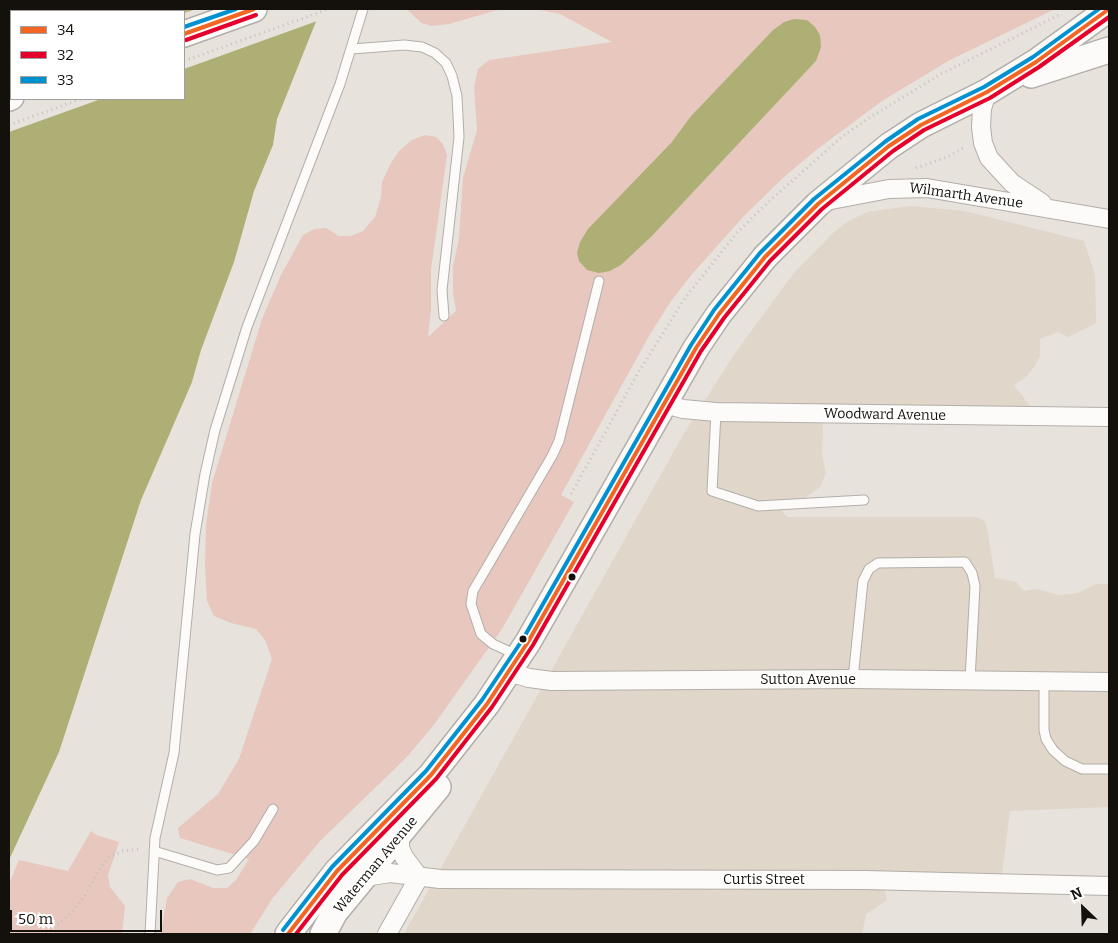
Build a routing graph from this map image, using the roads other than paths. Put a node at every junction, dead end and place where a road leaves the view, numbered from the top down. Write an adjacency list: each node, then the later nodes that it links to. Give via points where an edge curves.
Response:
1 (254, 9): 4 (main road)
2 (363, 9): 5 (lane)
3 (1109, 9): 7 (main road, via 1057,48)
4 (185, 34)
5 (352, 48): 12 (lane, via 422,47 446,63 452,76 457,96 459,137 442,290); 26 (lane, via 247,327 215,430 195,534 174,753)
6 (1109, 50): 7 (main road)
7 (986, 92): 8 (main road, via 906,135); 9 (street, Wilmarth Avenue, via 981,127 989,158 1022,191)
8 (818, 204): 9 (street, Wilmarth Avenue, via 862,193 913,187); 13 (main road, via 765,257 730,300)
9 (1056, 209): 10 (street, Wilmarth Avenue)
10 (1109, 219)
11 (599, 281): 17 (lane, via 555,449 473,591 471,604 481,634)
12 (444, 316)
13 (662, 403): 14 (street, Woodward Avenue); 17 (main road)
14 (716, 412): 15 (street, Woodward Avenue); 16 (lane, via 712,491 758,506)
15 (1109, 417)
16 (864, 500)
17 (514, 664): 18 (street, Sutton Avenue, via 529,678 552,681); 22 (main road)
18 (853, 680): 19 (street, Sutton Avenue); 19 (lane, via 863,581 869,569 878,563 965,562 975,586)
19 (970, 680): 20 (street, Sutton Avenue)
20 (1044, 681): 21 (street, Sutton Avenue); 23 (lane, via 1044,730 1053,750 1065,761 1082,768)
21 (1109, 682)
22 (457, 744): 25 (main road, Waterman Avenue, via 452,768); 31 (main road, via 415,793 337,871)
23 (1109, 769)
24 (273, 809): 26 (lane, via 254,841 229,868 216,870)
25 (400, 835): 27 (main road, Waterman Avenue); 28 (street, via 402,853)
26 (154, 851): 30 (lane)
27 (364, 877): 28 (street, Curtis Street, via 390,873); 32 (main road, Waterman Avenue)
28 (419, 877): 29 (street, Curtis Street, via 865,880); 33 (street)
29 (1109, 886)
30 (150, 934)
31 (288, 934)
32 (323, 934)
33 (387, 934)

